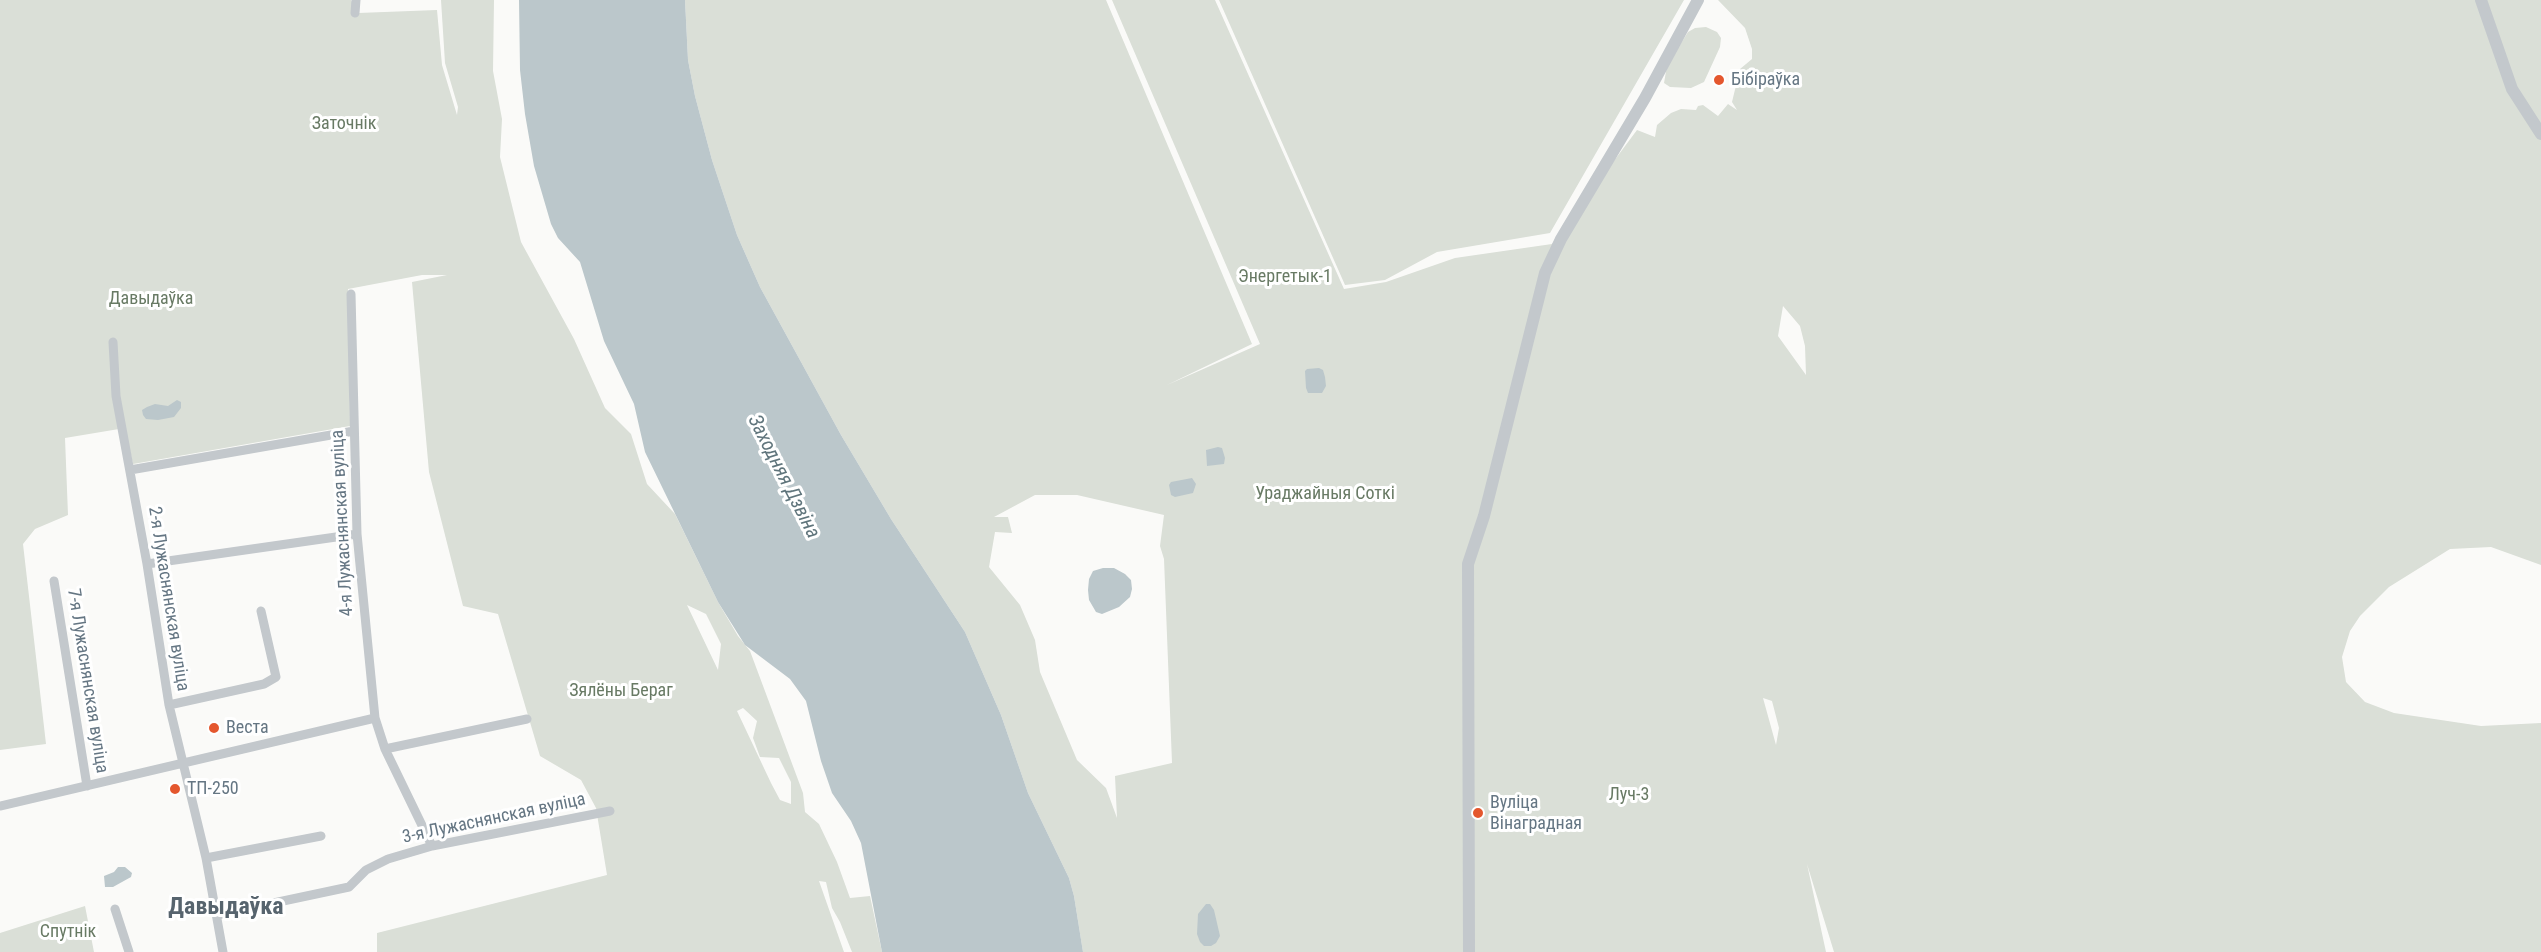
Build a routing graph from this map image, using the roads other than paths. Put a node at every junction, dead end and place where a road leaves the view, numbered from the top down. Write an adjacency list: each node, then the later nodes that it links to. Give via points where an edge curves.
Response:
1 (356, 0): 4 (street)
2 (1698, 0): 29 (street, via 1545,273 1484,516 1468,564)
3 (2481, 0): 5 (street, via 2512,89)
4 (355, 13)
5 (2541, 134)
6 (351, 294): 8 (street, 4-я Лужаснянская вуліца)
7 (113, 342): 9 (street, 2-я Лужаснянская вуліца, via 117,396)
8 (354, 431): 9 (street); 10 (street, 4-я Лужаснянская вуліца)
9 (130, 470): 11 (street, 2-я Лужаснянская вуліца)
10 (357, 534): 11 (street); 15 (street, 4-я Лужаснянская вуліца)
11 (147, 564): 14 (street, 2-я Лужаснянская вуліца)
12 (54, 581): 19 (street, 7-я Лужаснянская вуліца)
13 (261, 611): 14 (street, via 276,677 264,684)
14 (169, 705): 18 (street, 2-я Лужаснянская вуліца)
15 (375, 718): 17 (street, 4-я Лужаснянская вуліца); 18 (street)
16 (526, 719): 17 (street)
17 (385, 749): 23 (street, 4-я Лужаснянская вуліца)
18 (182, 763): 19 (street); 24 (street, 2-я Лужаснянская вуліца)
19 (87, 786): 20 (street)
20 (0, 806)
21 (610, 811): 23 (street, 3-я Лужаснянская вуліца)
22 (321, 836): 24 (street)
23 (432, 846): 26 (street, 3-я Лужаснянская вуліца, via 388,859 366,870 349,887)
24 (206, 858): 26 (street, 2-я Лужаснянская вуліца)
25 (116, 909): 27 (street)
26 (217, 915): 28 (street, 2-я Лужаснянская вуліца)
27 (129, 952)
28 (223, 952)
29 (1469, 952)

